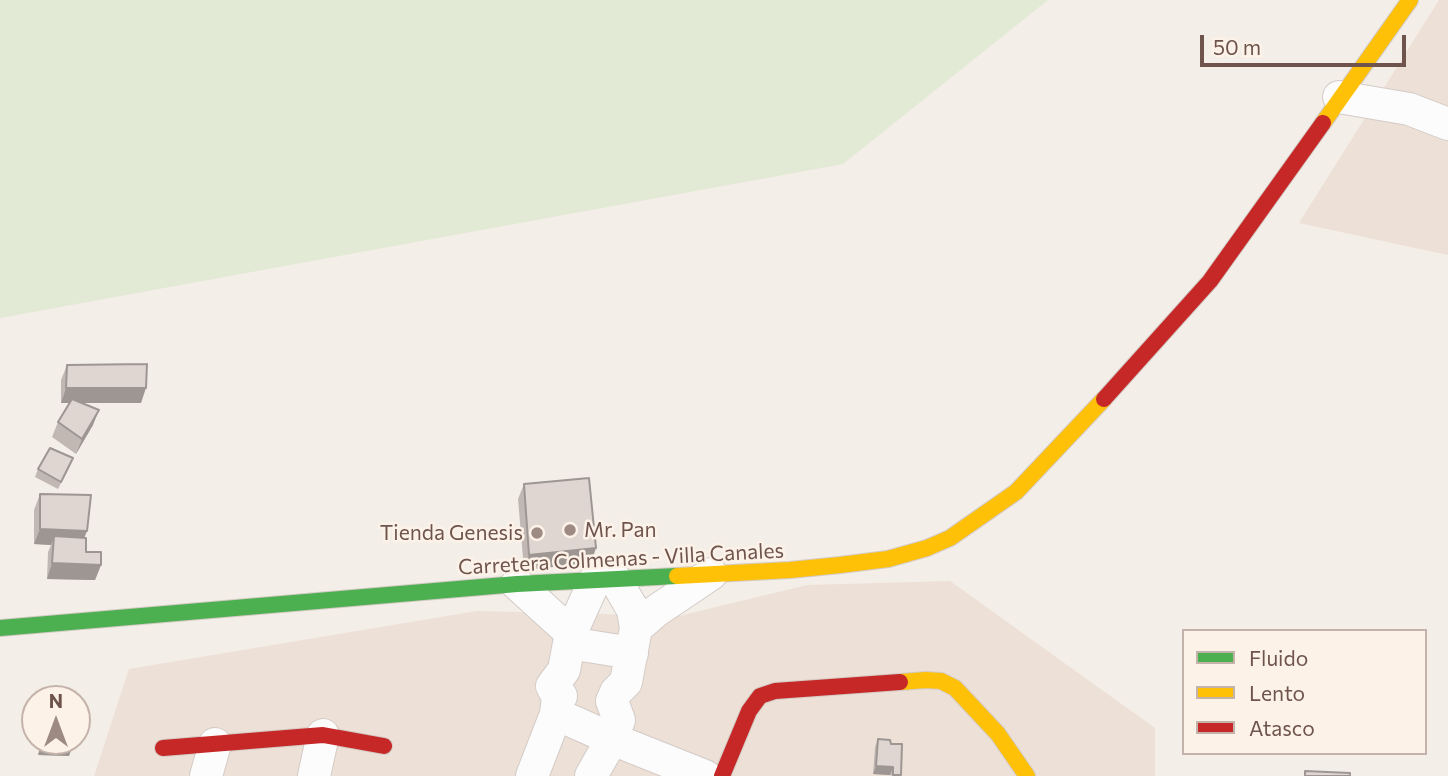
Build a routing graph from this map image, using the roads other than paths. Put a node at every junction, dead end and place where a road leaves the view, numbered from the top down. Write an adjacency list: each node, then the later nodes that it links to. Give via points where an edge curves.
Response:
1 (1410, 0): 2 (street, Carretera Colmenas - Villa Canales)
2 (1339, 97): 3 (street, via 1409,109); 4 (street, Carretera Colmenas - Villa Canales, via 1210,281 1016,492 950,538 909,554 790,570)
3 (1448, 124)
4 (711, 573): 5 (street, Carretera Colmenas - Villa Canales); 8 (street, via 656,611)
5 (605, 579): 6 (street, Carretera Colmenas - Villa Canales); 8 (street, via 633,610); 9 (street)
6 (517, 584): 7 (street, Carretera Colmenas - Villa Canales); 9 (street)
7 (0, 628)
8 (631, 654): 9 (street); 10 (street, via 612,701)
9 (564, 672): 10 (street); 17 (street)
10 (616, 730): 18 (street); 19 (street)
11 (323, 735): 12 (street); 13 (street); 16 (street)
12 (215, 744): 14 (street); 15 (street)
13 (384, 746)
14 (163, 748)
15 (206, 776)
16 (314, 776)
17 (532, 776)
18 (591, 776)
19 (705, 776)
20 (722, 776): 21 (street, via 749,711 760,696 775,691 926,680 955,688 998,734)
21 (1027, 776)

